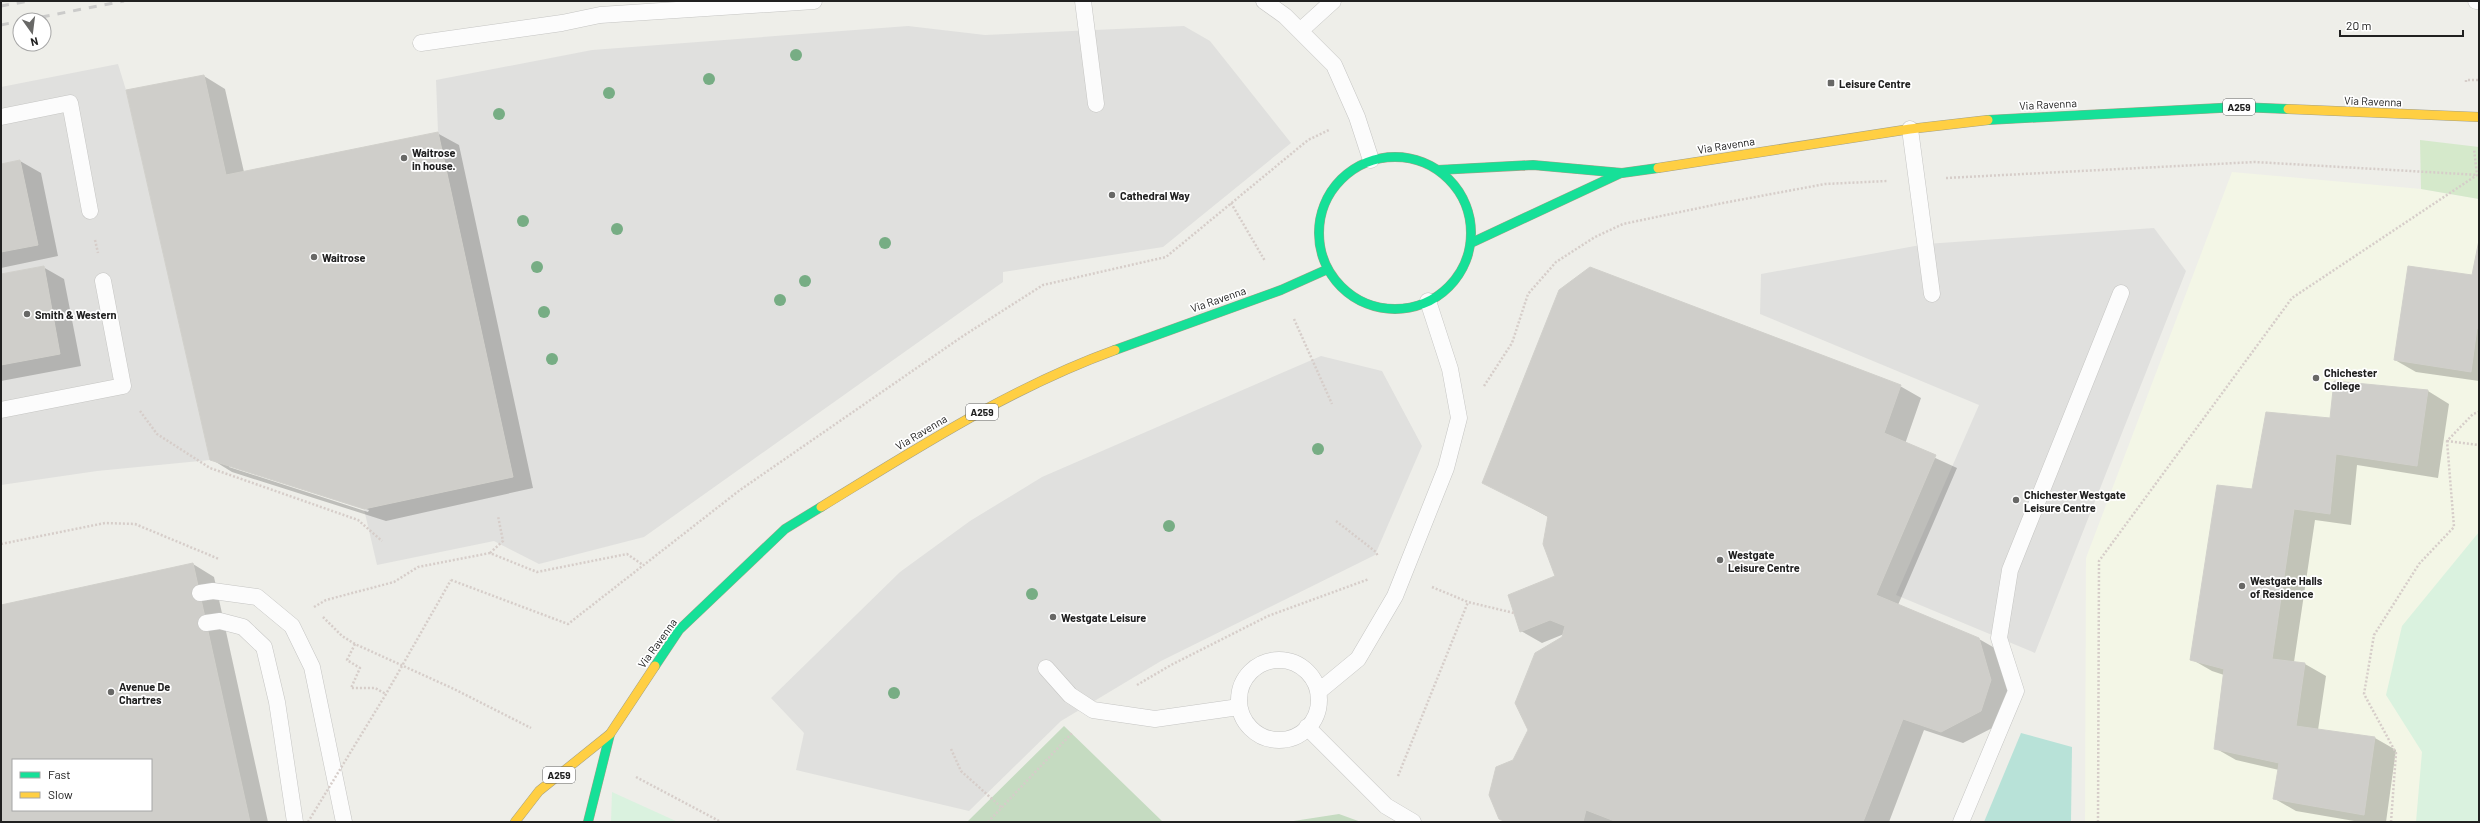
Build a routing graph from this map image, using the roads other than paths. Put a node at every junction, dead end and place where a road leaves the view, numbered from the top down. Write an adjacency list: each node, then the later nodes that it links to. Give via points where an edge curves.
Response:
1 (814, 1): 6 (lane, via 600,15)
2 (1083, 1): 7 (lane)
3 (1264, 1): 5 (lane)
4 (1333, 1): 5 (lane)
5 (1300, 31): 11 (lane, via 1334,65 1357,116)
6 (421, 44)
7 (1096, 104)
8 (1, 117): 14 (lane, via 70,103)
9 (2479, 118): 10 (main road, Via Ravenna / A259, via 2238,107 1999,119)
10 (1910, 129): 13 (main road, Via Ravenna); 19 (lane)
11 (1371, 160): 12 (main road, via 1394,156 1417,160); 16 (main road, via 1351,170 1335,185 1324,205 1319,226 1320,249)
12 (1438, 170): 13 (main road, Via Ravenna, via 1533,165); 15 (main road, via 1454,184 1465,202 1471,222)
13 (1622, 173): 15 (main road, Via Ravenna)
14 (90, 211)
15 (1471, 243): 20 (main road, via 1463,267 1449,287)
16 (1328, 269): 20 (main road, via 1342,288 1361,301 1383,308 1406,308); 28 (main road, Via Ravenna / A259, via 1281,290 1071,366 949,429 785,529 679,630)
17 (103, 281): 21 (lane, via 123,386)
18 (2121, 293): 34 (lane, via 2010,570 1999,638 2016,691)
19 (1932, 294)
20 (1428, 301): 25 (lane, via 1450,369 1459,418 1446,468 1395,596 1358,659)
21 (1, 410)
22 (200, 593): 30 (lane, via 213,591 257,597 292,626 312,667)
23 (206, 623): 29 (lane, via 220,620 243,627 264,647 277,702)
24 (1046, 668): 26 (lane, via 1070,695 1093,710 1155,719)
25 (1318, 692): 26 (lane, via 1314,680 1296,663 1271,660 1260,664 1242,682); 27 (lane, via 1317,711)
26 (1239, 706): 27 (lane, via 1250,728 1261,736 1273,740 1297,736)
27 (1307, 727): 33 (lane, via 1386,806)
28 (610, 734): 31 (main road, Via Ravenna / A259, via 539,791); 32 (main road, Via Ravenna / A259)
29 (295, 822)
30 (344, 822)
31 (515, 822)
32 (588, 822)
33 (1413, 822)
34 (1961, 822)

